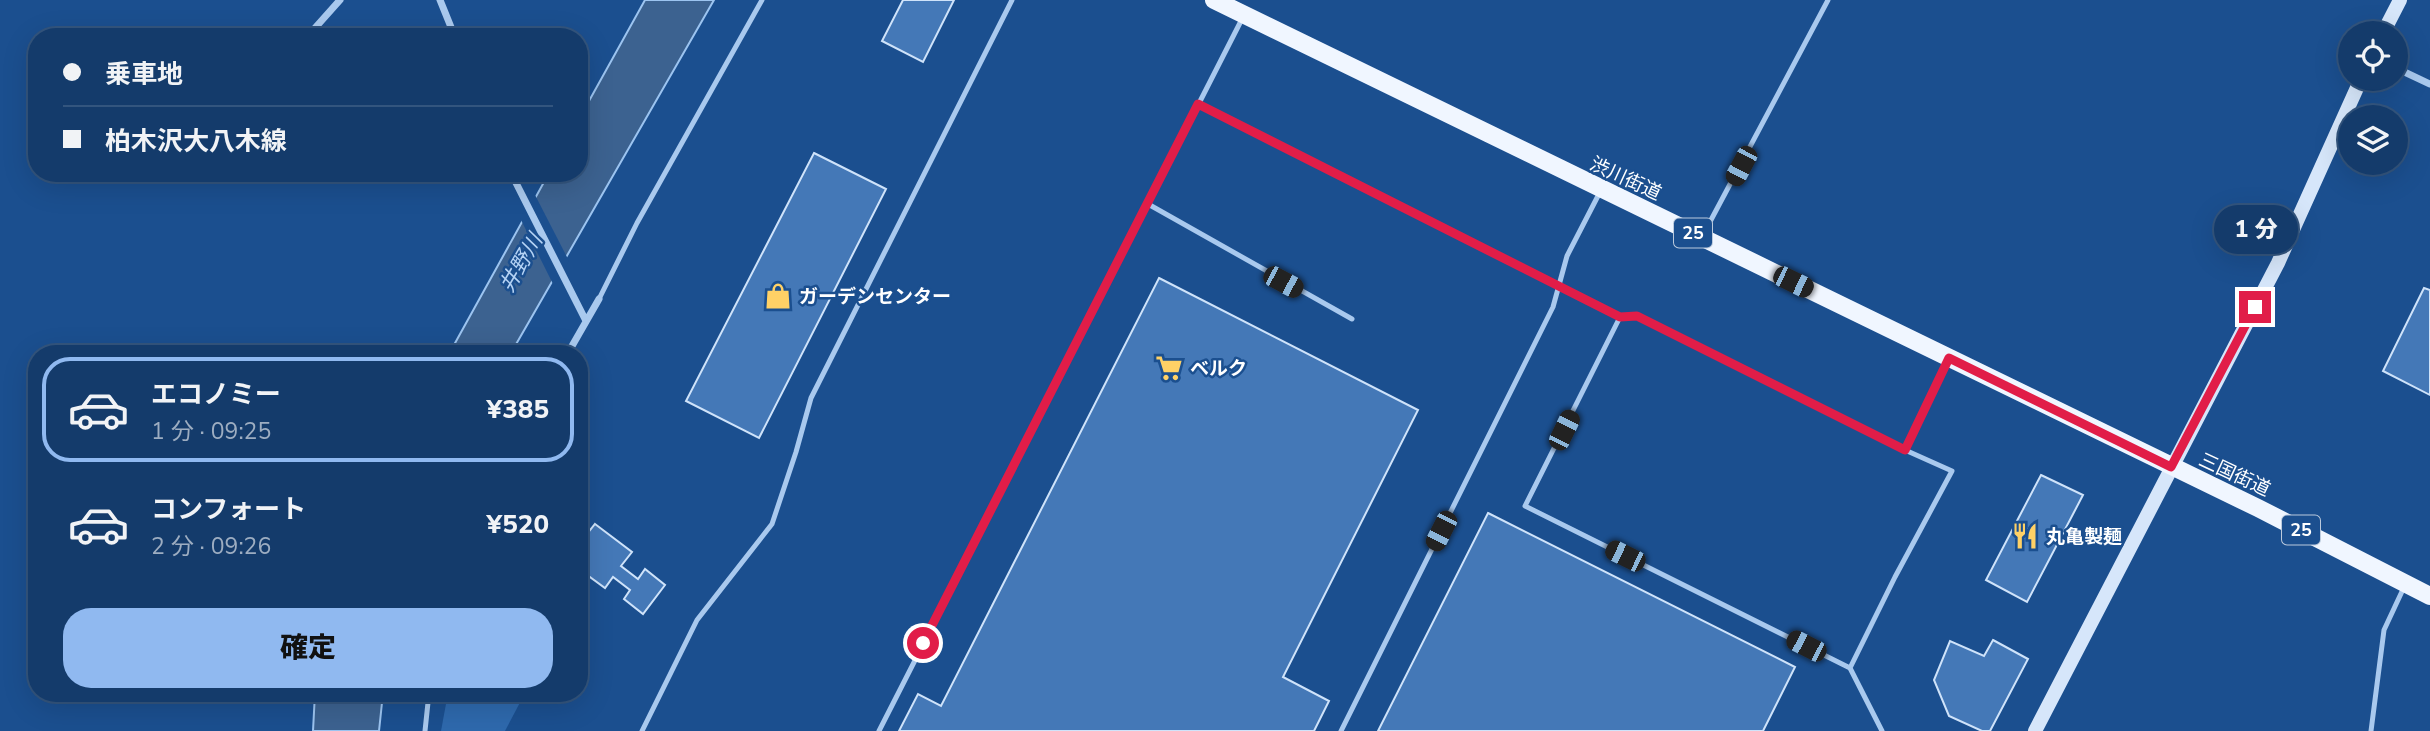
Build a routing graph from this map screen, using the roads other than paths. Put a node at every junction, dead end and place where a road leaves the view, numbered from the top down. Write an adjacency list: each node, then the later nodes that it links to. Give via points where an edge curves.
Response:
1 (340, 0): 10 (street)
2 (440, 0): 11 (street)
3 (762, 0): 21 (lane)
4 (1012, 0): 34 (lane, via 811,398 772,524 698,620)
5 (1214, 0): 8 (main road, 渋川街道 / 25)
6 (1828, 0): 19 (lane)
7 (2400, 0): 9 (main road)
8 (1244, 14): 15 (lane); 17 (main road, 渋川街道 / 25)
9 (2389, 21)
10 (315, 28)
11 (451, 28)
12 (2408, 74): 13 (street)
13 (2430, 84)
14 (2356, 91): 28 (main road, via 2278,263)
15 (1198, 104): 18 (lane); 20 (lane)
16 (516, 182): 24 (street)
17 (1601, 190): 19 (main road, 渋川街道 / 25); 20 (lane, via 1567,256)
18 (1148, 204): 23 (lane); 35 (lane)
19 (1702, 237): 26 (main road, 渋川街道 / 25)
20 (1559, 285): 22 (lane); 36 (lane, via 1553,307)
21 (598, 299): 24 (street)
22 (1620, 317): 27 (lane, via 1637,316); 31 (lane, via 1525,506)
23 (1352, 319)
24 (586, 321): 25 (street)
25 (572, 345)
26 (1949, 358): 27 (lane); 28 (main road, 渋川街道 / 25)
27 (1905, 450): 31 (lane, via 1952,471)
28 (2171, 467): 29 (main road, 三国街道 / 25); 38 (main road)
29 (2406, 584): 30 (main road, 三国街道 / 25); 39 (lane, via 2384,630)
30 (2430, 596)
31 (1850, 668): 37 (lane)
32 (428, 702): 33 (lane)
33 (425, 731)
34 (642, 731)
35 (879, 731)
36 (1341, 731)
37 (1882, 731)
38 (2035, 731)
39 (2371, 731)

